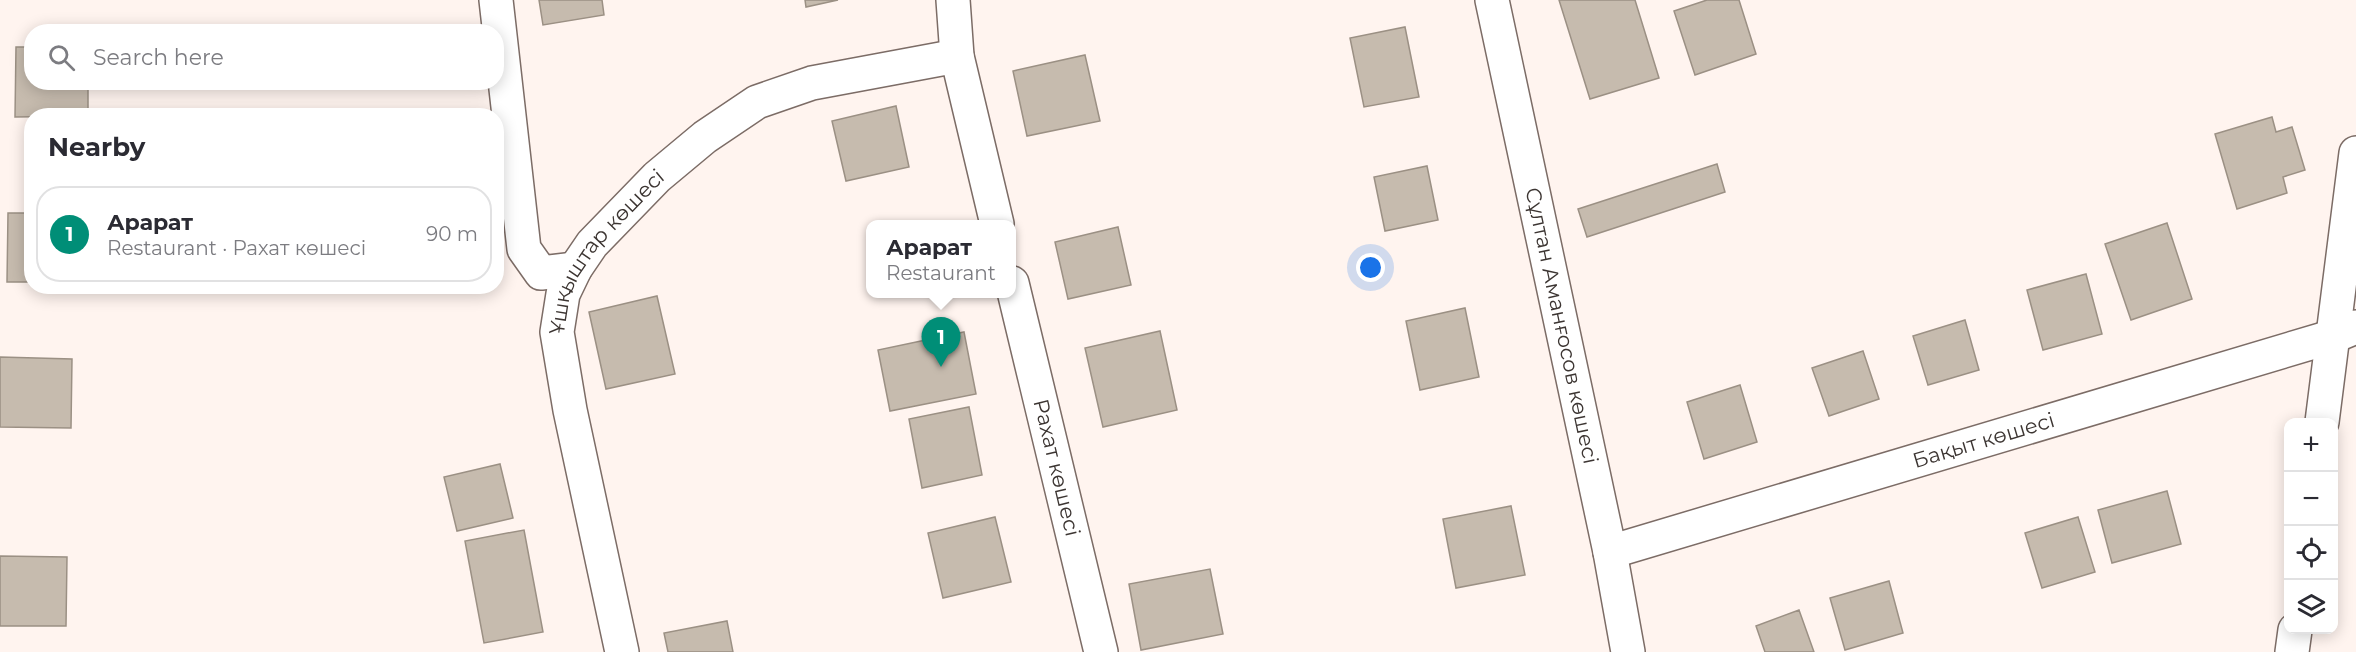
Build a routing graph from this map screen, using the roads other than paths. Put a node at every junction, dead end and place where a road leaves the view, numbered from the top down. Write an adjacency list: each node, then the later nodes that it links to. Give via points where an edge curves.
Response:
1 (496, 0): 4 (street)
2 (953, 0): 5 (street)
3 (1492, 0): 13 (street, Сұлтан Аманғосов көшесі)
4 (499, 24)
5 (957, 56): 8 (street); 9 (street, Ұшқыштар көшесі, via 812,83 757,102 717,128 657,177 592,244)
6 (504, 71): 9 (street, via 524,249 541,273)
7 (2356, 153): 11 (street)
8 (996, 220)
9 (575, 269): 15 (street, Ұшқыштар көшесі, via 561,301 557,333)
10 (1014, 298): 16 (street, Рахат көшесі)
11 (2345, 332): 12 (street); 13 (street, Бақыт көшесі)
12 (2323, 418)
13 (1610, 552): 17 (street, Сұлтан Аманғосов көшесі)
14 (2294, 634): 18 (street)
15 (622, 652)
16 (1101, 652)
17 (1628, 652)
18 (2292, 652)

